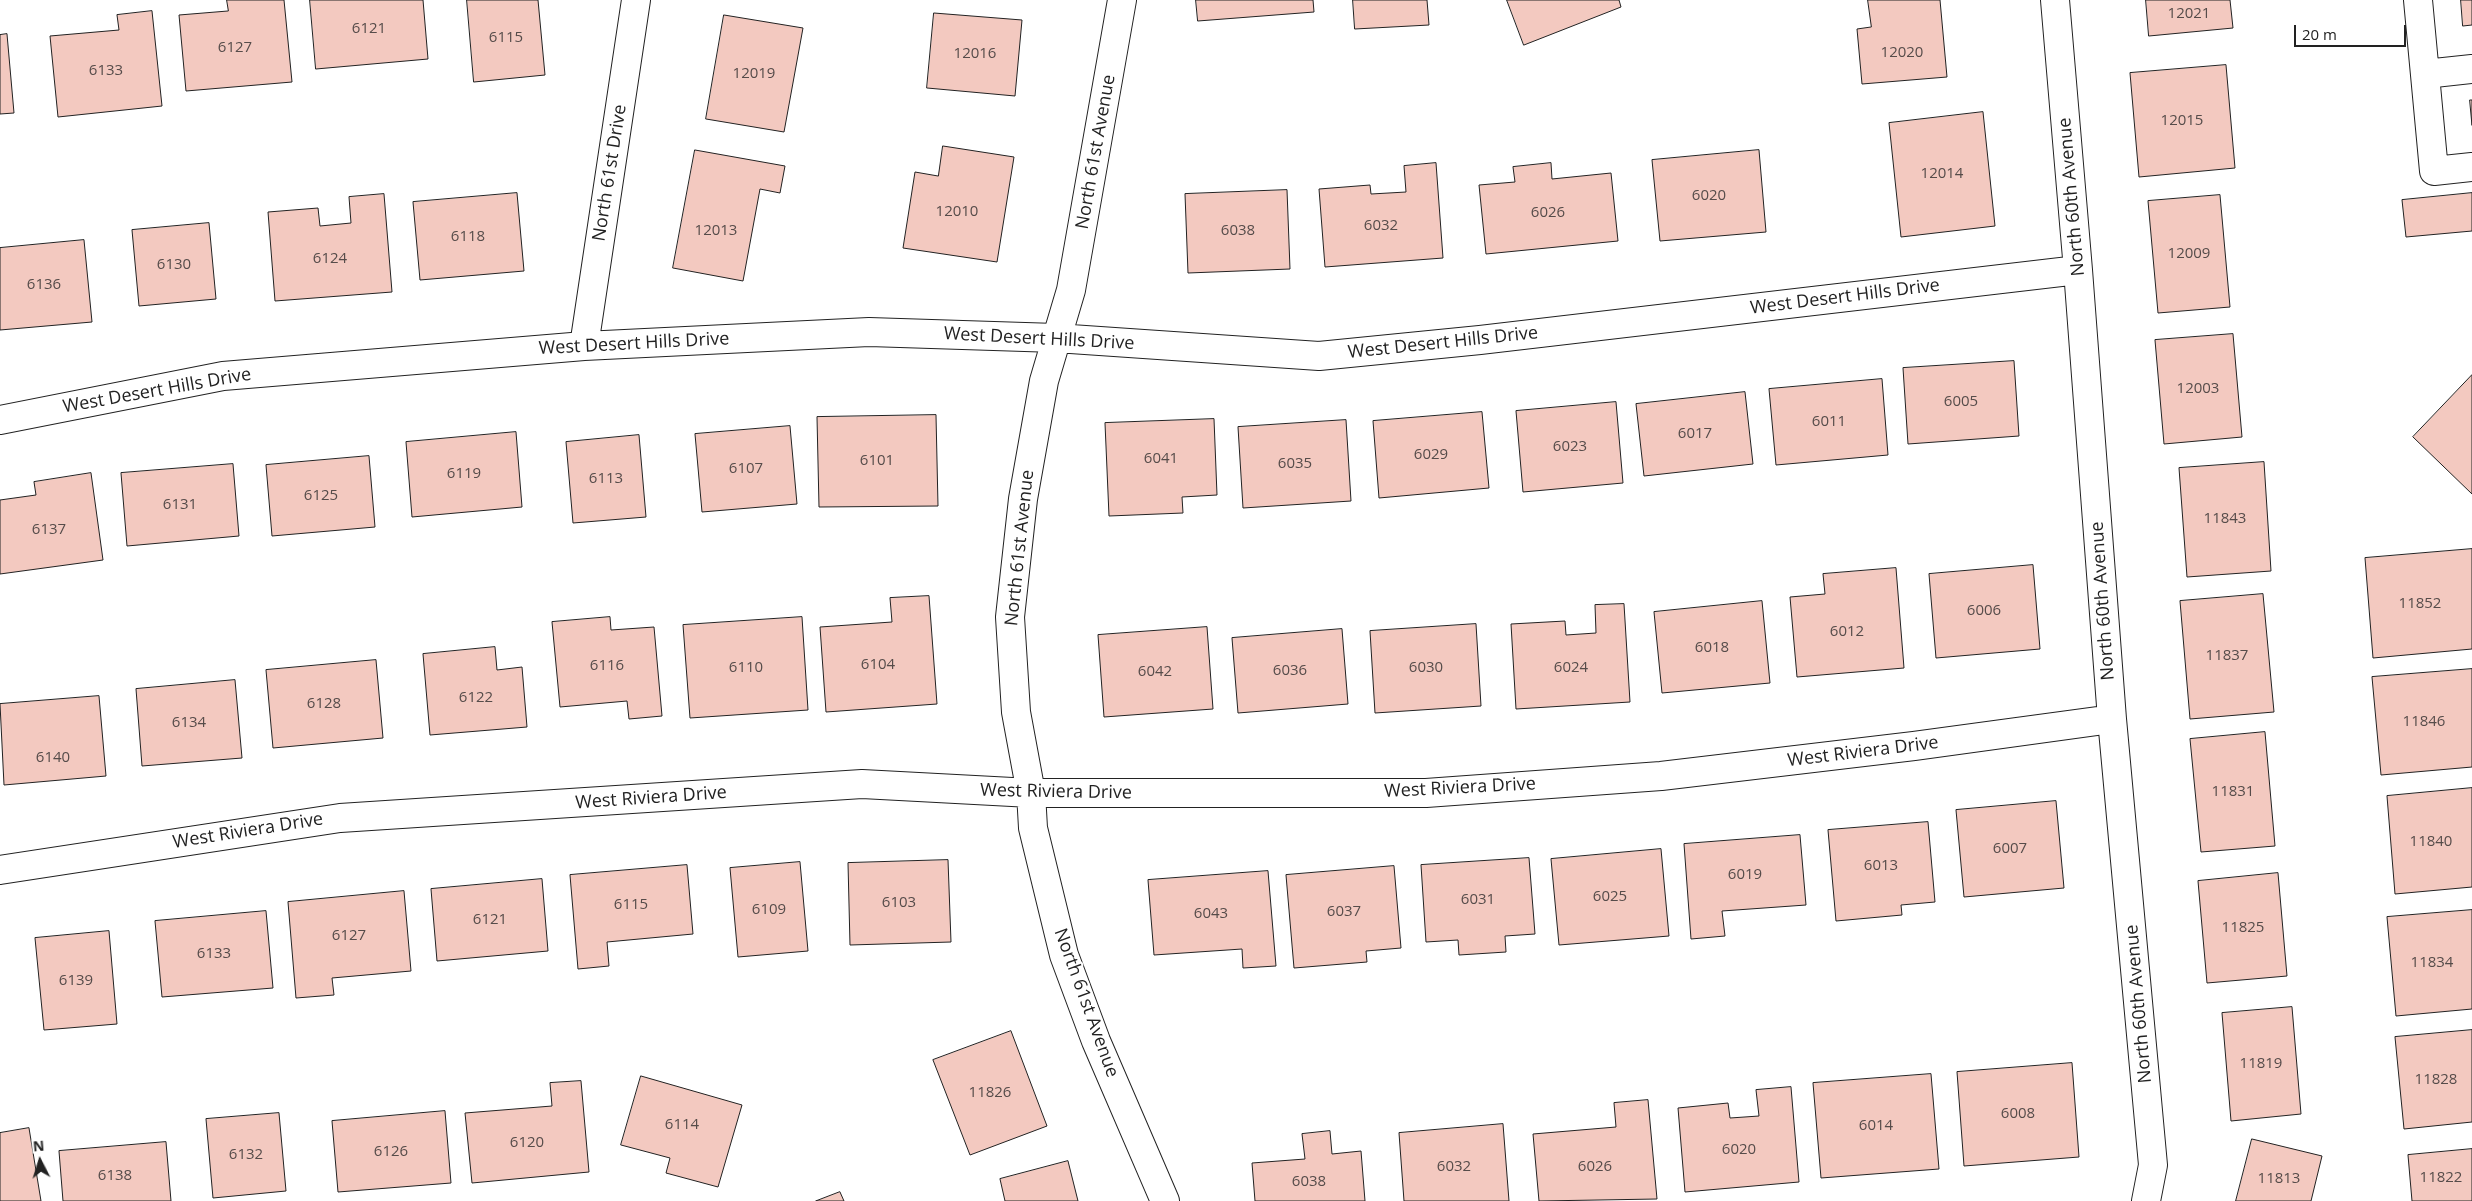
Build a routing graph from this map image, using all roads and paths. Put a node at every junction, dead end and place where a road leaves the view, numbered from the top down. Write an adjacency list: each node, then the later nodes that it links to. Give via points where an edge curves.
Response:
1 (636, 0): 10 (street, North 61st Drive)
2 (1122, 0): 9 (street, North 61st Avenue, via 1071,290)
3 (2054, 0): 8 (street, North 60th Avenue)
4 (2418, 0): 6 (street)
5 (2472, 69): 6 (street)
6 (2425, 74): 7 (street, via 2434,171)
7 (2472, 167)
8 (2078, 270): 9 (street, West Desert Hills Drive, via 1319,356); 12 (street, North 60th Avenue)
9 (1056, 338): 10 (street, West Desert Hills Drive, via 869,332); 13 (street, North 61st Avenue, via 1044,381 1025,490 1010,617 1016,712)
10 (584, 346): 11 (street, West Desert Hills Drive, via 223,376)
11 (0, 420)
12 (2112, 719): 13 (street, West Riviera Drive, via 1661,776 1426,793); 16 (street, North 60th Avenue, via 2153,1165)
13 (1031, 793): 14 (street, West Riviera Drive, via 862,784 340,818); 15 (street, North 61st Avenue, via 1033,828 1064,955 1096,1041)
14 (0, 870)
15 (1166, 1201)
16 (2146, 1201)

